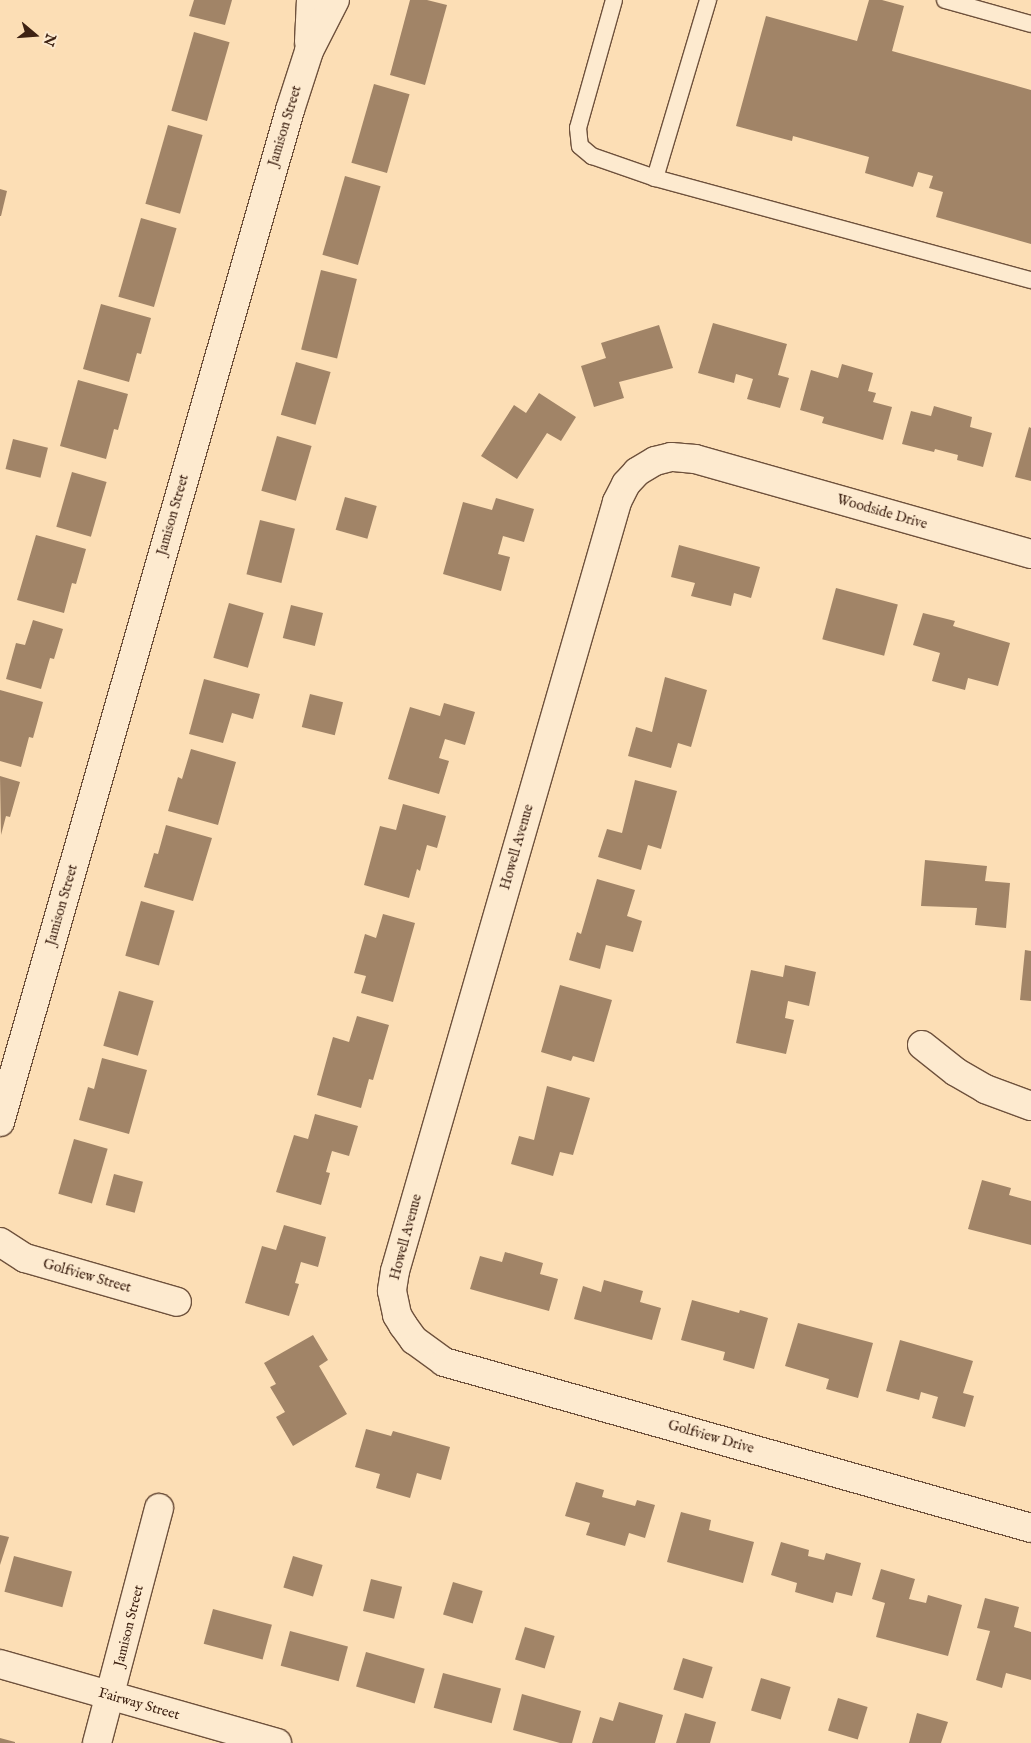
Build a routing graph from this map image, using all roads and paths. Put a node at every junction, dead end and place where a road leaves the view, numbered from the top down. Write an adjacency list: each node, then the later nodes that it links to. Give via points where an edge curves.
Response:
1 (311, 0): 7 (street)
2 (335, 0): 7 (street, Jamison Street)
3 (614, 0): 8 (lane, via 578,128 580,146 592,156)
4 (708, 0): 8 (lane)
5 (945, 0): 6 (lane)
6 (1031, 24)
7 (309, 51): 14 (street, Jamison Street)
8 (655, 178): 9 (lane)
9 (1031, 280)
10 (733, 470): 11 (street, Woodside Drive); 17 (street, Howell Avenue, via 695,459 671,457 655,461 637,472 617,502 395,1271 392,1291)
11 (1031, 554)
12 (922, 1045): 13 (street, via 956,1072 985,1089)
13 (1031, 1106)
14 (0, 1122)
15 (0, 1242): 16 (street, Golfview Street, via 25,1258)
16 (176, 1302)
17 (403, 1325): 19 (street, Golfview Drive, via 414,1340 444,1362)
18 (159, 1508): 21 (street, Jamison Street)
19 (1031, 1528)
20 (0, 1664): 21 (street, Fairway Street)
21 (111, 1696): 22 (street, Jamison Street); 23 (street, Fairway Street)
22 (97, 1743)
23 (278, 1743)

